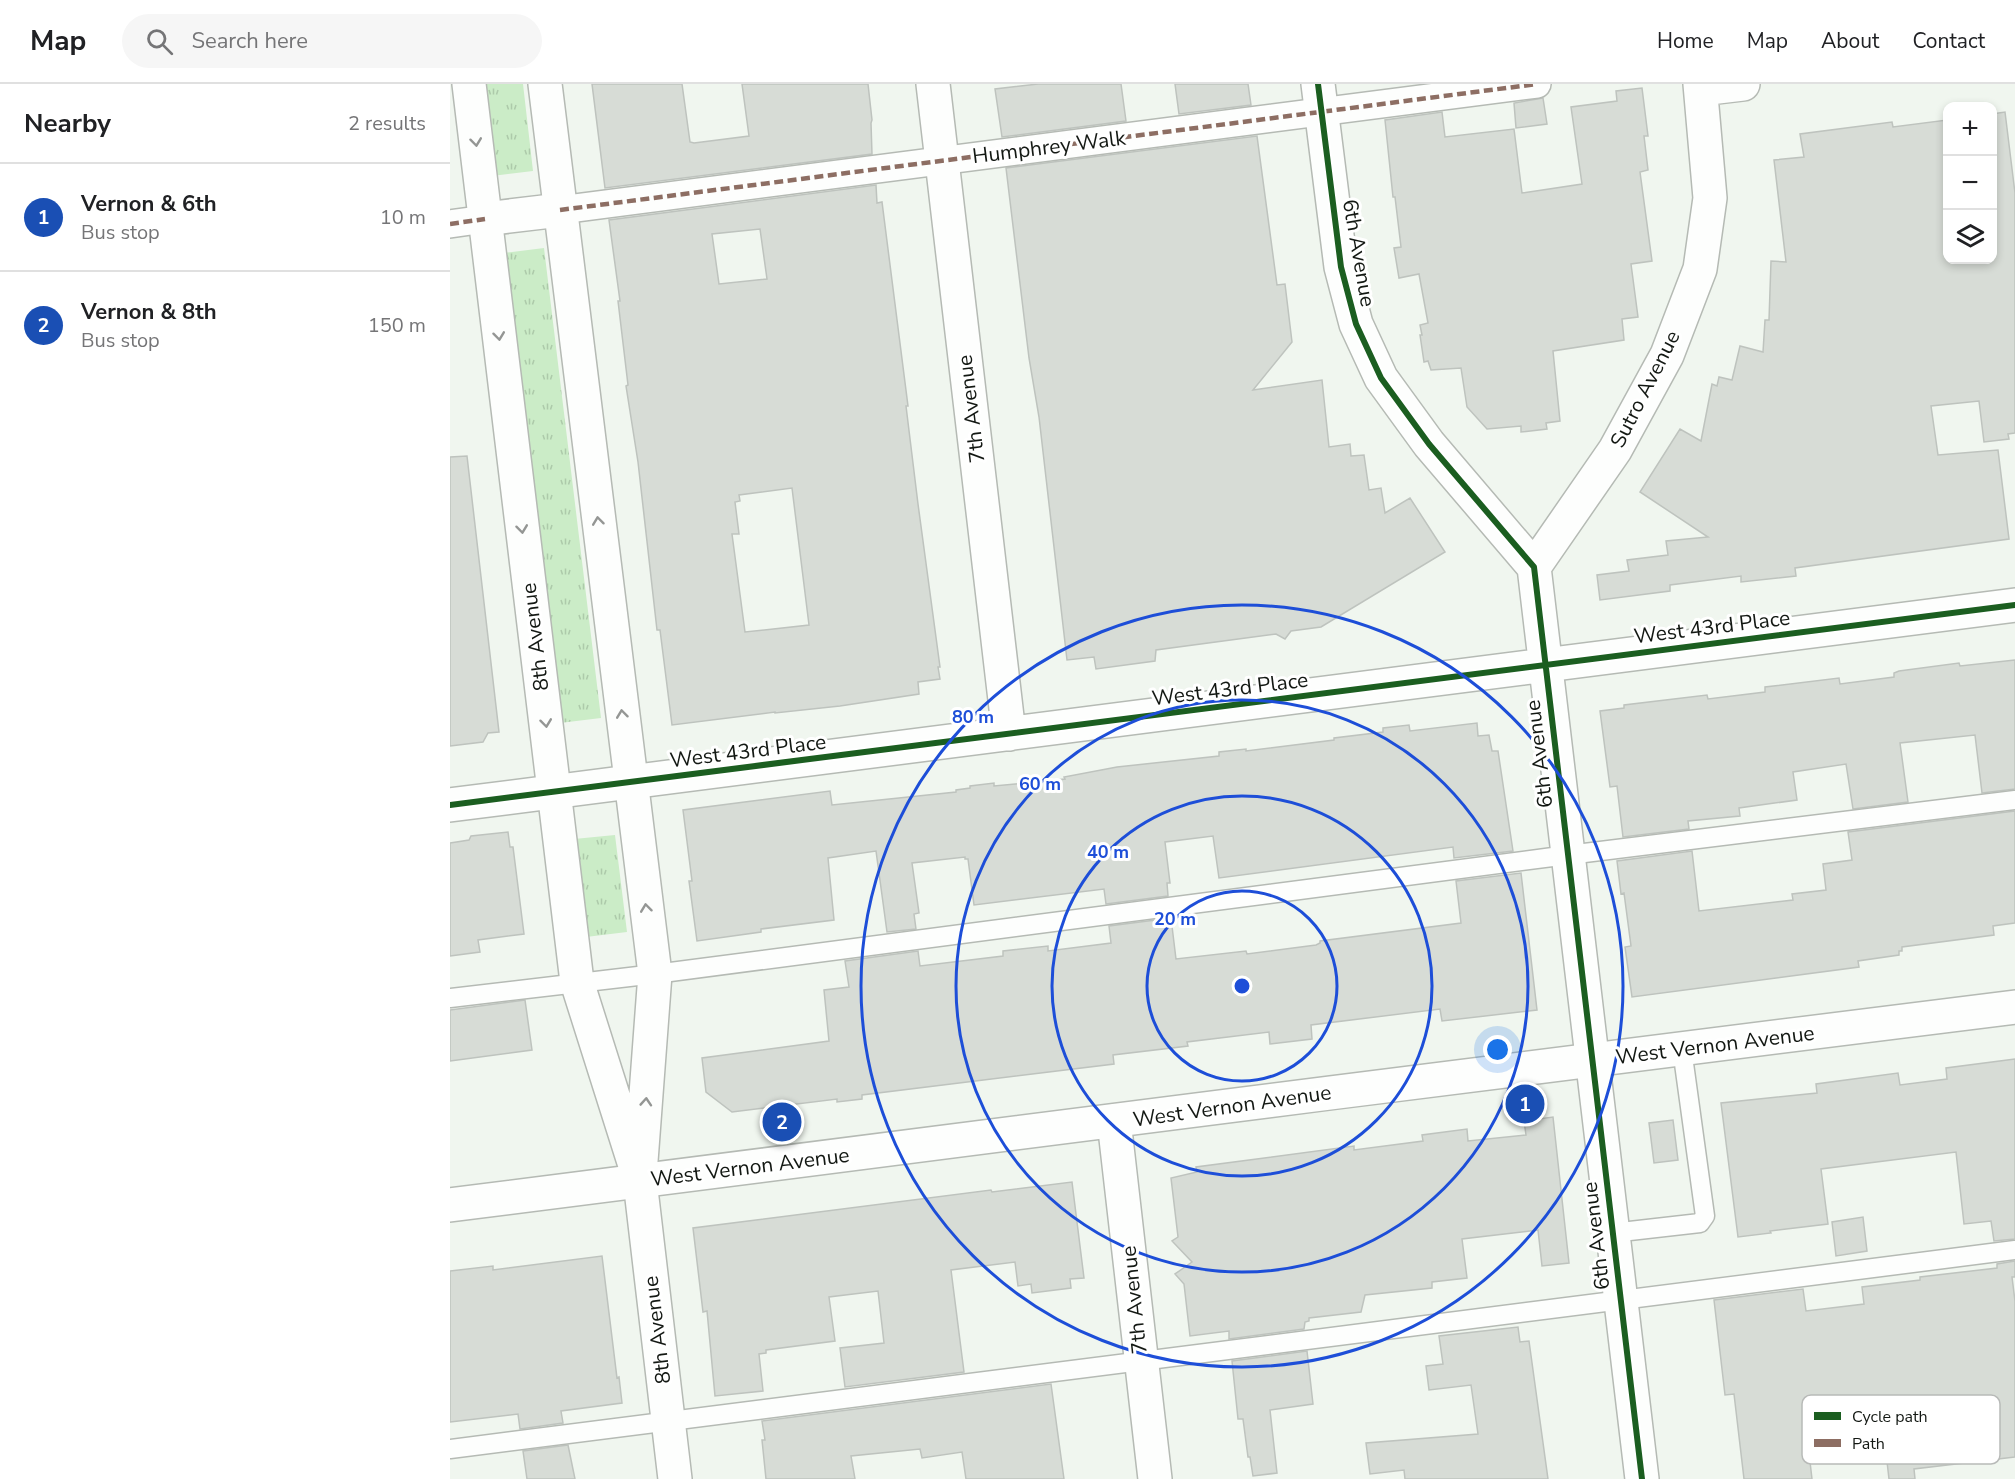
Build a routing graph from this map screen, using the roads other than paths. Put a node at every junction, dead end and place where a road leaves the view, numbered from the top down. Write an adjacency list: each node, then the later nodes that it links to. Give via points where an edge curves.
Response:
1 (469, 84): 10 (street, 8th Avenue, one-way to 10)
2 (545, 84): 9 (street, 8th Avenue)
3 (933, 84): 8 (street, 7th Avenue)
4 (1537, 84): 7 (street, Humphrey Walk)
5 (1743, 84): 6 (street)
6 (1700, 87): 12 (street, Sutro Avenue, via 1710,198 1700,269 1667,355 1620,441)
7 (1320, 98): 8 (street, Humphrey Walk); 12 (street, 6th Avenue, via 1341,267 1356,324 1380,378 1429,444)
8 (942, 161): 9 (street, Humphrey Walk); 15 (street, 7th Avenue)
9 (560, 210): 10 (street); 16 (street, 8th Avenue, one-way to 9)
10 (485, 219): 11 (street); 17 (street, 8th Avenue, one-way to 17)
11 (450, 224)
12 (1534, 567): 14 (street, 6th Avenue)
13 (2015, 605): 14 (street, West 43rd Place)
14 (1545, 665): 15 (street, West 43rd Place); 20 (street, 6th Avenue)
15 (1010, 734): 16 (street, West 43rd Place)
16 (630, 782): 17 (street, West 43rd Place); 21 (street, 8th Avenue, one-way to 16)
17 (554, 792): 19 (street, West 43rd Place); 22 (street, 8th Avenue)
18 (2015, 800): 20 (lane)
19 (450, 805)
20 (1568, 855): 21 (lane); 26 (street, 6th Avenue)
21 (655, 974): 22 (lane); 28 (street, 8th Avenue, one-way to 21)
22 (577, 982): 23 (lane); 28 (street, 8th Avenue)
23 (450, 998)
24 (2015, 1007): 25 (street, West Vernon Avenue)
25 (1682, 1049): 26 (street, West Vernon Avenue); 30 (lane, via 1706,1216 1700,1223)
26 (1592, 1060): 27 (street, West Vernon Avenue); 30 (street, 6th Avenue)
27 (1114, 1121): 28 (street, West Vernon Avenue); 33 (street, 7th Avenue)
28 (640, 1181): 29 (street, West Vernon Avenue); 34 (street, 8th Avenue)
29 (450, 1205)
30 (1612, 1233): 32 (street, 6th Avenue)
31 (2015, 1250): 32 (lane)
32 (1620, 1300): 33 (lane); 38 (street, 6th Avenue)
33 (1141, 1361): 34 (lane); 37 (street, 7th Avenue)
34 (668, 1421): 35 (lane); 36 (street, 8th Avenue)
35 (450, 1449)
36 (675, 1479)
37 (1155, 1479)
38 (1642, 1479)

